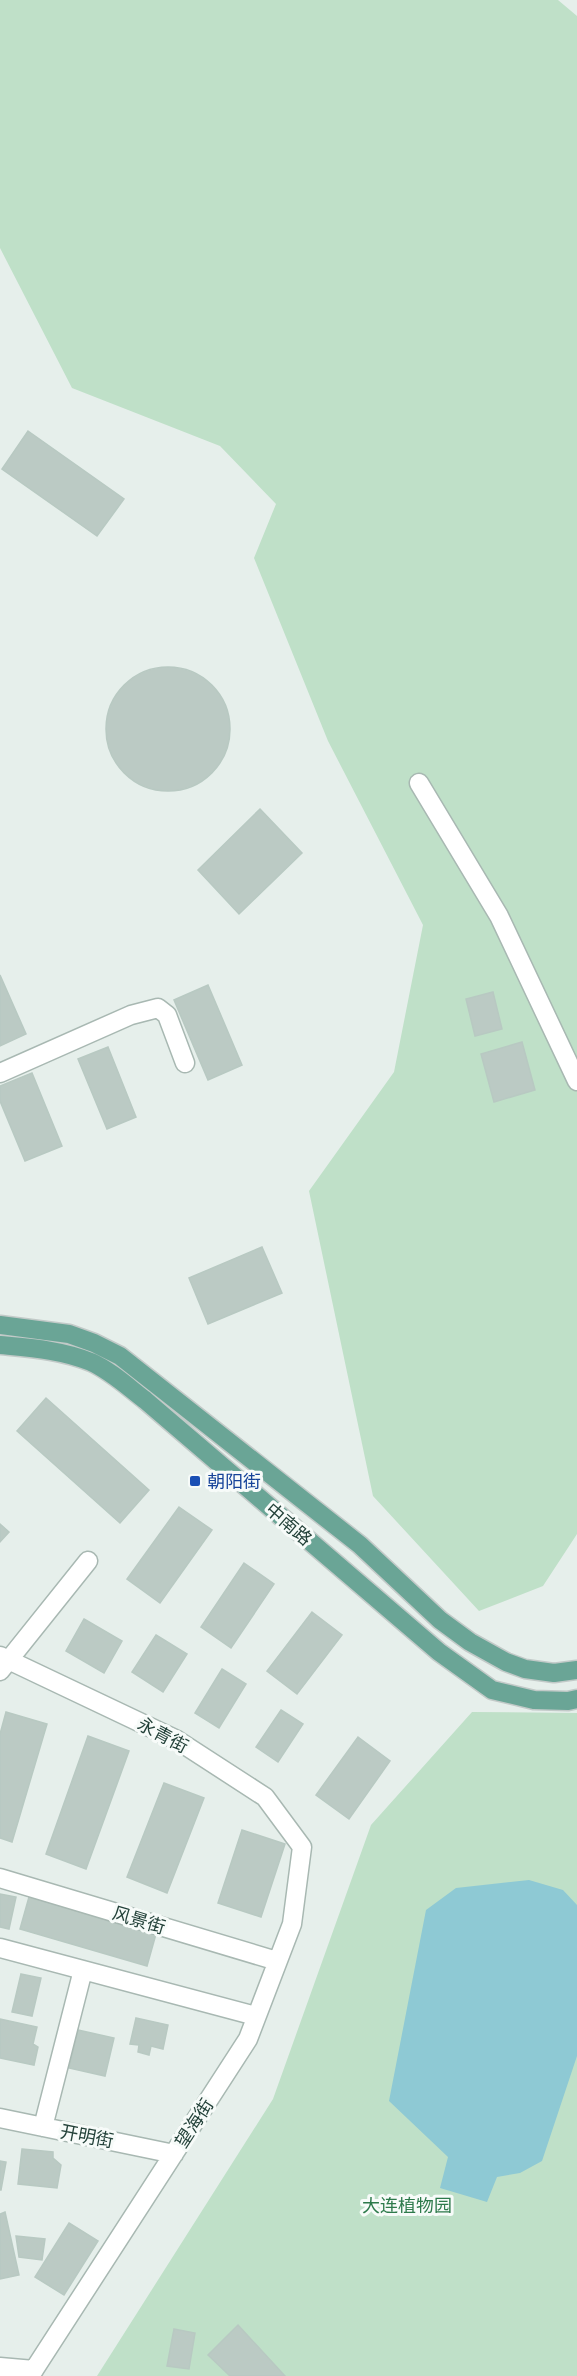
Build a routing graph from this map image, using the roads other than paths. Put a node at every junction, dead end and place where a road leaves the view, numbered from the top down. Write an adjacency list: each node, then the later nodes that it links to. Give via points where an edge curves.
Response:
1 (419, 783): 4 (street, via 499,916)
2 (185, 1063): 3 (street, via 167,1015 158,1008 131,1015)
3 (0, 1073)
4 (577, 1081)
5 (0, 1325): 11 (main road, via 69,1334 120,1356 360,1545 440,1620 470,1642 525,1669 554,1673)
6 (0, 1345): 7 (main road, 中南路)
7 (33, 1348): 8 (main road); 12 (main road, 中南路, via 92,1363 112,1375 439,1653 492,1690 534,1700)
8 (0, 1354)
9 (88, 1561): 10 (street)
10 (3, 1662): 13 (street, 永青街, via 186,1746 265,1797)
11 (577, 1670)
12 (577, 1699)
13 (302, 1847): 16 (street, 望海街, via 292,1924)
14 (0, 1878): 16 (street, 风景街)
15 (0, 1948): 17 (street)
16 (277, 1961): 18 (street, 望海街)
17 (83, 1970): 18 (street); 20 (street)
18 (256, 2016): 21 (street, 望海街, via 248,2039)
19 (0, 2118): 20 (street, 开明街)
20 (43, 2127): 21 (street, 开明街)
21 (174, 2154): 23 (street, 望海街)
22 (0, 2367): 23 (street)
23 (32, 2373)

